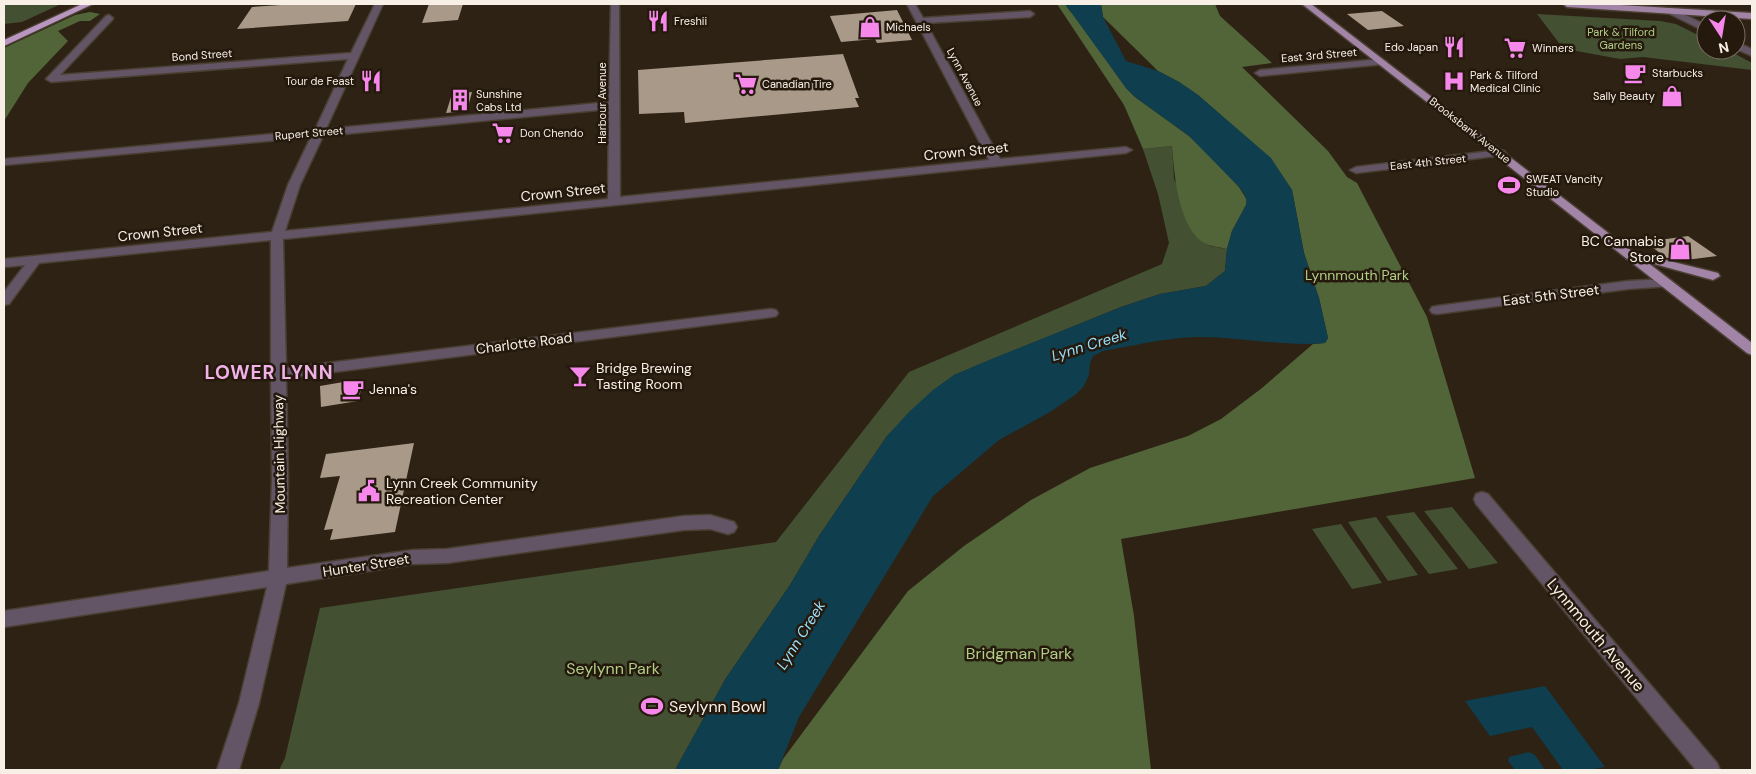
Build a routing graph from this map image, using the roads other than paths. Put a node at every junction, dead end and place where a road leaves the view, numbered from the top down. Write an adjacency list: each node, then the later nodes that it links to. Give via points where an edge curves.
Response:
1 (89, 4): 13 (highway)
2 (379, 4): 14 (street, Mountain Highway)
3 (615, 4): 17 (street, Harbour Avenue)
4 (911, 4): 12 (street, Lynn Avenue)
5 (1306, 4): 15 (main road, Brooksbank Avenue)
6 (1567, 4): 7 (main road)
7 (1671, 11): 8 (main road); 11 (street)
8 (1696, 13)
9 (1030, 14): 12 (street)
10 (110, 18): 14 (street, Bond Street, via 51,79)
11 (1696, 21)
12 (920, 22): 22 (street, Lynn Avenue)
13 (4, 43)
14 (354, 56): 18 (street, Mountain Highway)
15 (1382, 62): 16 (street, East 3rd Street); 20 (main road, Brooksbank Avenue)
16 (1260, 73)
17 (615, 105): 18 (street, Rupert Street); 24 (street, Harbour Avenue)
18 (319, 132): 21 (street, Rupert Street); 25 (street, Mountain Highway, via 294,185)
19 (1126, 150): 22 (street, Crown Street)
20 (1500, 153): 23 (street, East 4th Street); 26 (main road, Brooksbank Avenue)
21 (4, 162)
22 (996, 163): 24 (street, Crown Street)
23 (1356, 170)
24 (614, 202): 25 (street, Crown Street)
25 (277, 236): 27 (street, Crown Street); 35 (street, Mountain Highway)
26 (1626, 252): 29 (main road); 30 (main road, Brooksbank Avenue)
27 (35, 260): 28 (street, Crown Street); 31 (street)
28 (4, 263)
29 (1713, 276)
30 (1666, 283): 32 (street, East 5th Street); 34 (main road, Brooksbank Avenue)
31 (4, 301)
32 (1437, 310)
33 (771, 313): 35 (street, Charlotte Road)
34 (1752, 350)
35 (277, 374): 38 (street, Mountain Highway)
36 (1482, 499): 41 (street, Lynnmouth Avenue)
37 (728, 527): 38 (street, Hunter Street, via 710,522 684,522)
38 (278, 578): 39 (street, Hunter Street); 40 (street, Mountain Highway, via 249,704)
39 (4, 618)
40 (228, 770)
41 (1709, 770)

